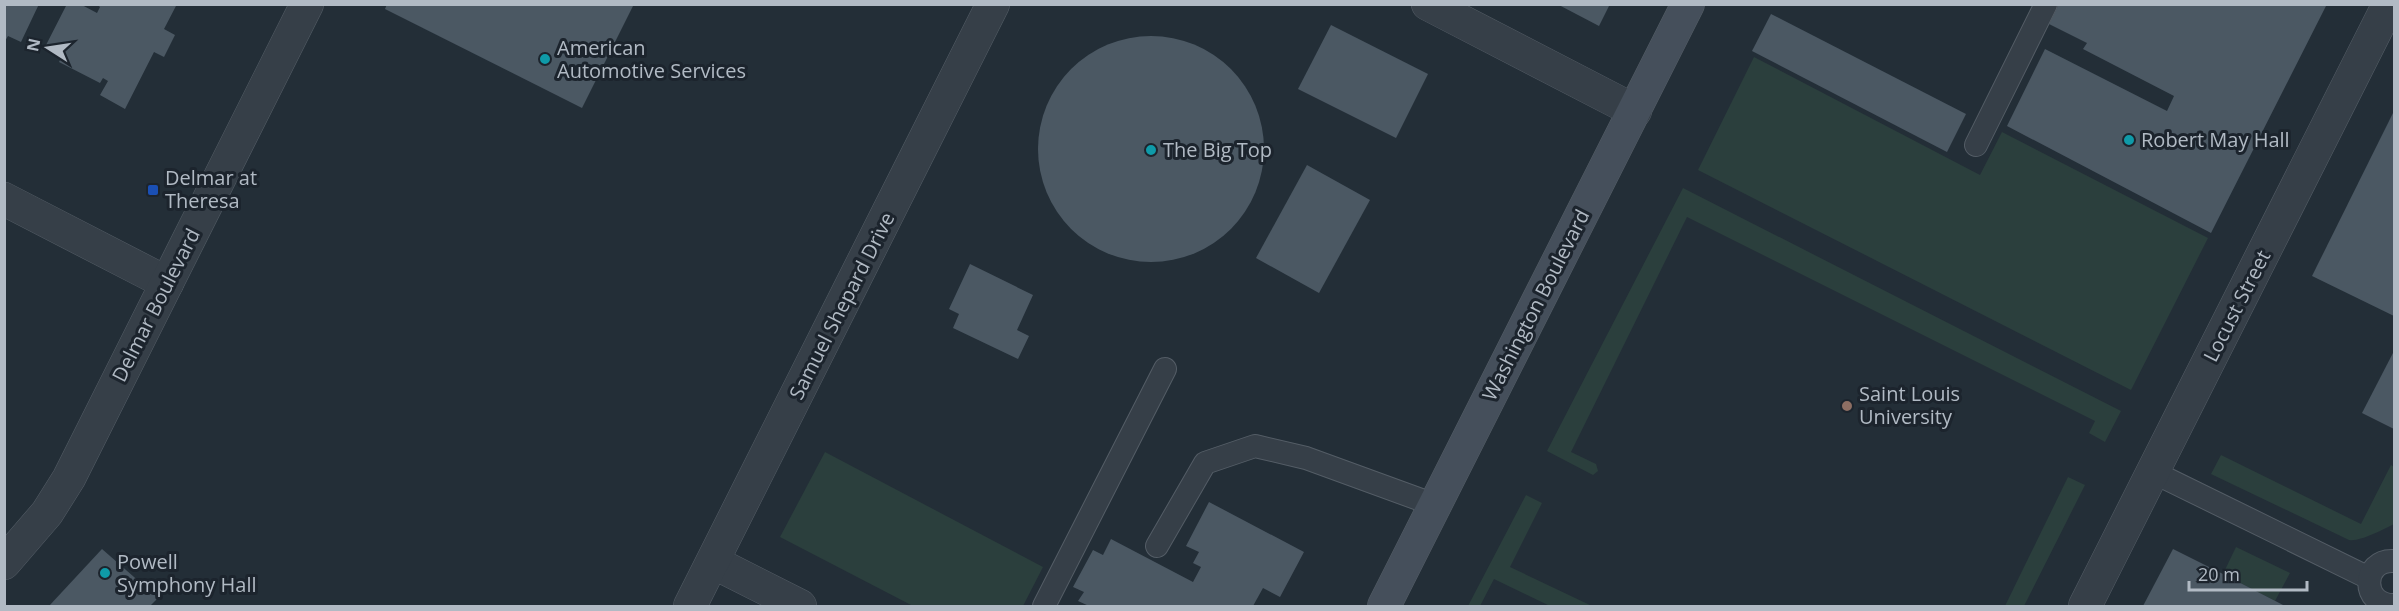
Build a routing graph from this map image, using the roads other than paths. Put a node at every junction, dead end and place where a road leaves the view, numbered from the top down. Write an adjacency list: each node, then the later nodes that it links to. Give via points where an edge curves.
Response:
1 (307, 4): 10 (street, Delmar Boulevard)
2 (993, 4): 16 (street, Samuel Shepard Drive)
3 (1428, 4): 7 (street)
4 (1688, 4): 7 (main road, Washington Boulevard)
5 (2046, 4): 8 (lane)
6 (2389, 4): 12 (street, Locust Street)
7 (1635, 111): 13 (main road, Washington Boulevard)
8 (1976, 145)
9 (4, 199): 10 (street)
10 (167, 283): 17 (street, Delmar Boulevard, via 69,478 47,513)
11 (1165, 369): 22 (lane)
12 (2153, 472): 18 (lane); 24 (street, Locust Street)
13 (1436, 505): 14 (lane, via 1306,458 1255,446 1205,463); 23 (main road, Washington Boulevard)
14 (1157, 546)
15 (2394, 561): 18 (lane, via 2378,565)
16 (713, 562): 20 (street, Samuel Shepard Drive); 21 (street)
17 (4, 563)
18 (2369, 578): 19 (lane, via 2375,597)
19 (2394, 604)
20 (690, 606)
21 (800, 606)
22 (1044, 606)
23 (1384, 606)
24 (2085, 606)

